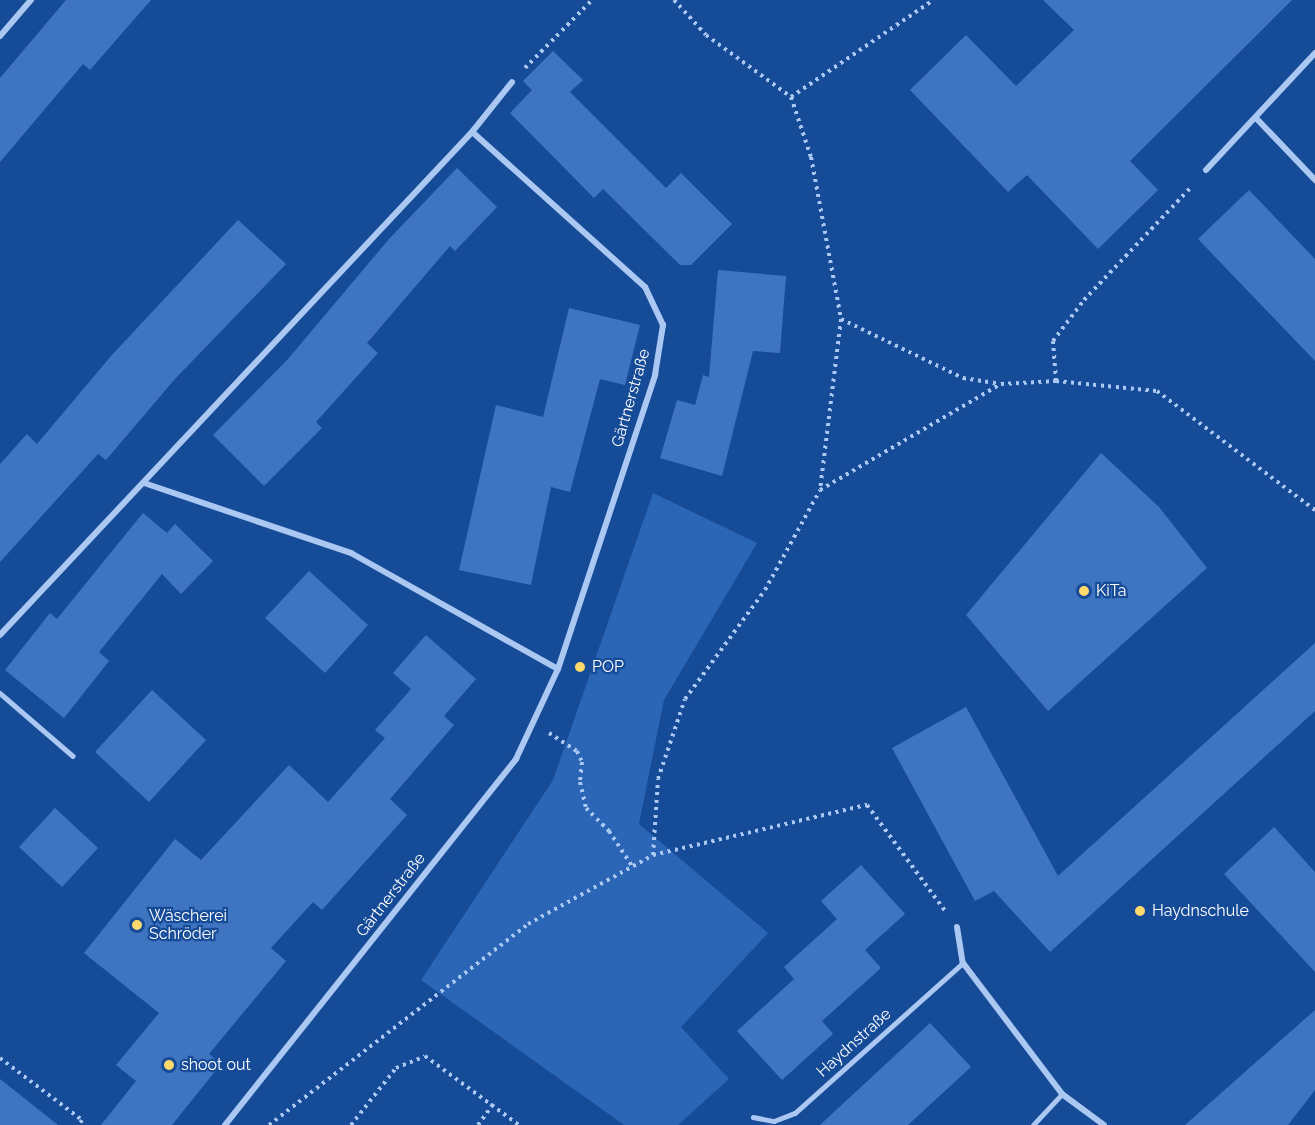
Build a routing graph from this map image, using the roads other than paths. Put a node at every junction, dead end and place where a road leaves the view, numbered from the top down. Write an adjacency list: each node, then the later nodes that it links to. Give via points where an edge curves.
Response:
1 (31, 0): 2 (street)
2 (0, 36)
3 (1315, 53): 5 (street)
4 (512, 82): 6 (street)
5 (1256, 118): 7 (street); 8 (street)
6 (472, 132): 9 (street); 11 (street, Gärtnerstraße, via 645,287 663,325 655,375)
7 (1206, 170)
8 (1315, 180)
9 (144, 483): 10 (street); 11 (street, via 351,553)
10 (0, 635)
11 (558, 669): 18 (street, Gärtnerstraße, via 516,759)
12 (0, 693): 13 (lane)
13 (73, 756)
14 (957, 927): 15 (street)
15 (963, 963): 16 (street); 17 (lane, Haydnstraße, via 795,1113 774,1121)
16 (1062, 1094): 19 (lane); 20 (street)
17 (753, 1117)
18 (225, 1125)
19 (1033, 1125)
20 (1104, 1125)

